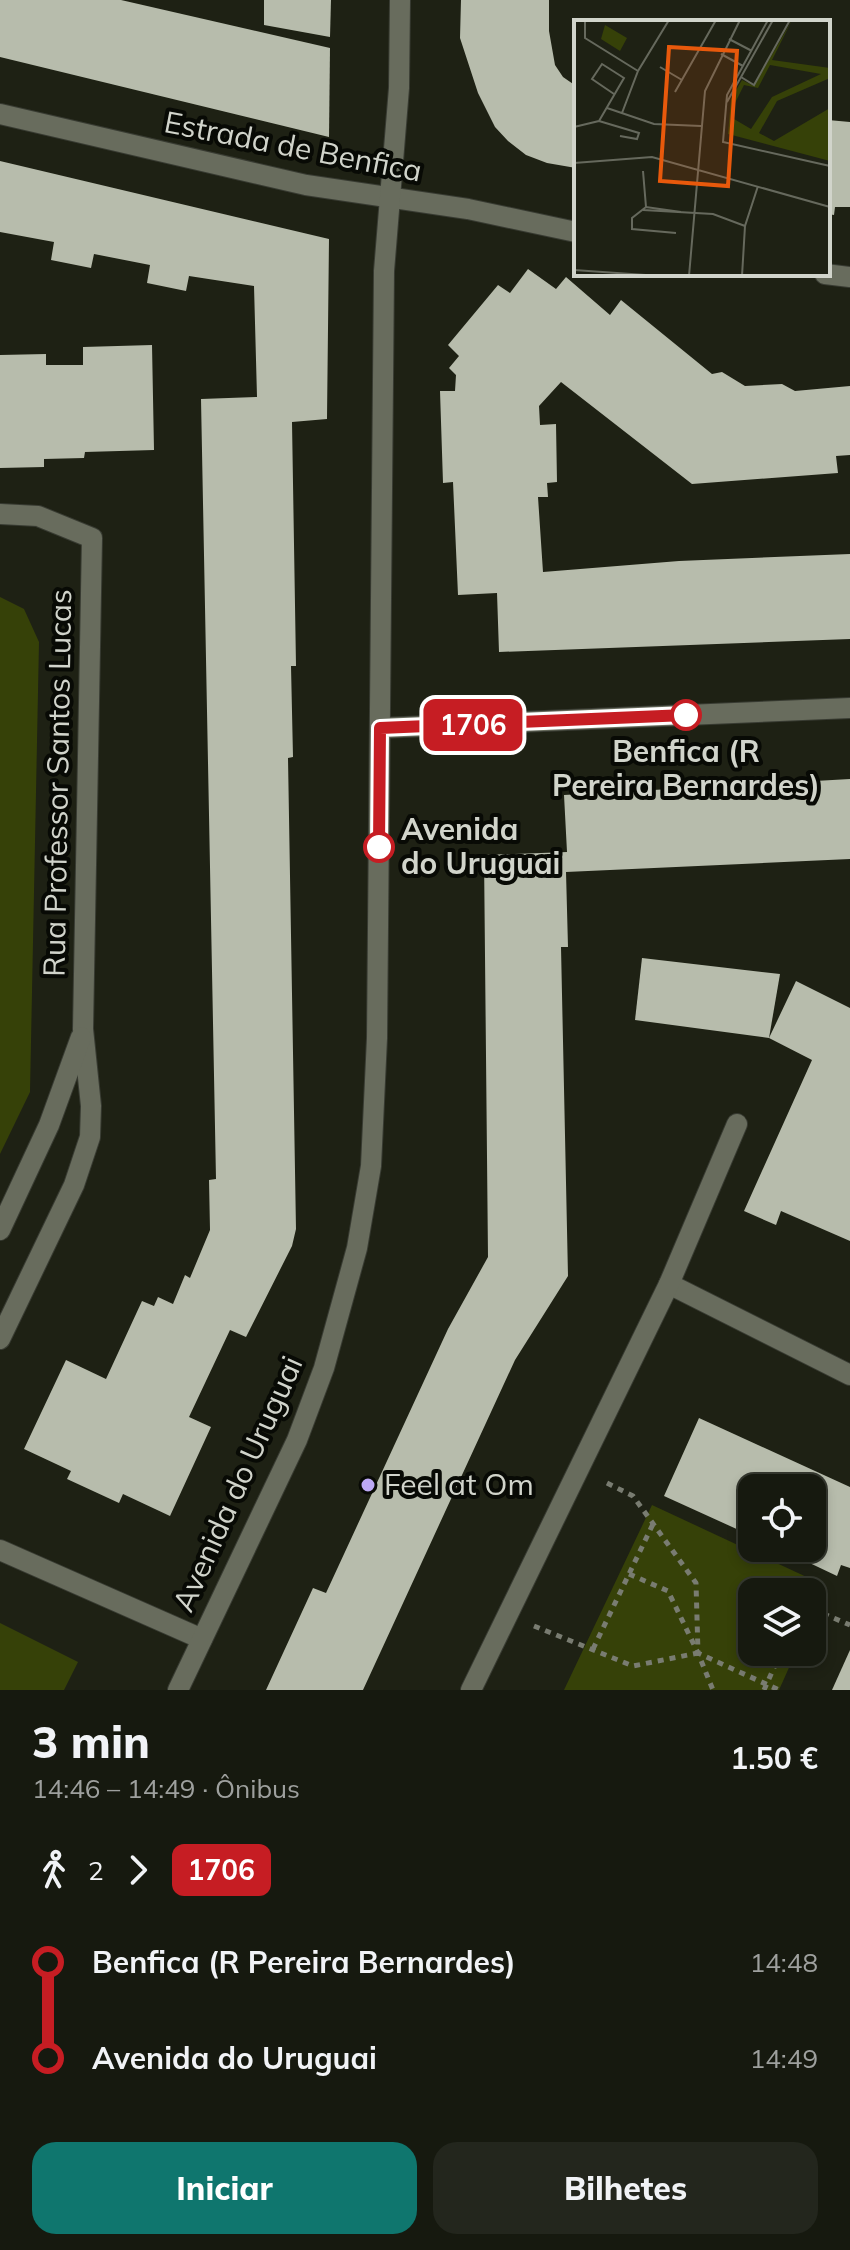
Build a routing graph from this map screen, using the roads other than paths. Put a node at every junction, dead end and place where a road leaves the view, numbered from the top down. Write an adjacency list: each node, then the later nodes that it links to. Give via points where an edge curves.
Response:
1 (400, 0): 3 (street, Avenida do Uruguai)
2 (0, 114): 3 (street, Estrada de Benfica, via 306,185)
3 (390, 197): 4 (street, Estrada de Benfica); 9 (street, Avenida do Uruguai, via 384,271)
4 (574, 232)
5 (830, 275): 6 (street)
6 (850, 277)
7 (0, 514): 10 (street, Rua Professor Santos Lucas, via 38,516 92,538)
8 (850, 708): 9 (street)
9 (380, 728): 17 (street, Avenida do Uruguai, via 376,1102 357,1248 324,1368 297,1440)
10 (83, 1029): 12 (street, Rua Professor Santos Lucas, via 49,1125); 14 (street, Rua Professor Santos Lucas, via 90,1137 74,1185)
11 (737, 1124): 13 (street)
12 (0, 1230)
13 (669, 1284): 15 (street); 19 (street)
14 (0, 1339)
15 (850, 1375)
16 (0, 1550): 17 (street)
17 (202, 1639): 18 (street, Avenida do Uruguai)
18 (178, 1690)
19 (471, 1690)

